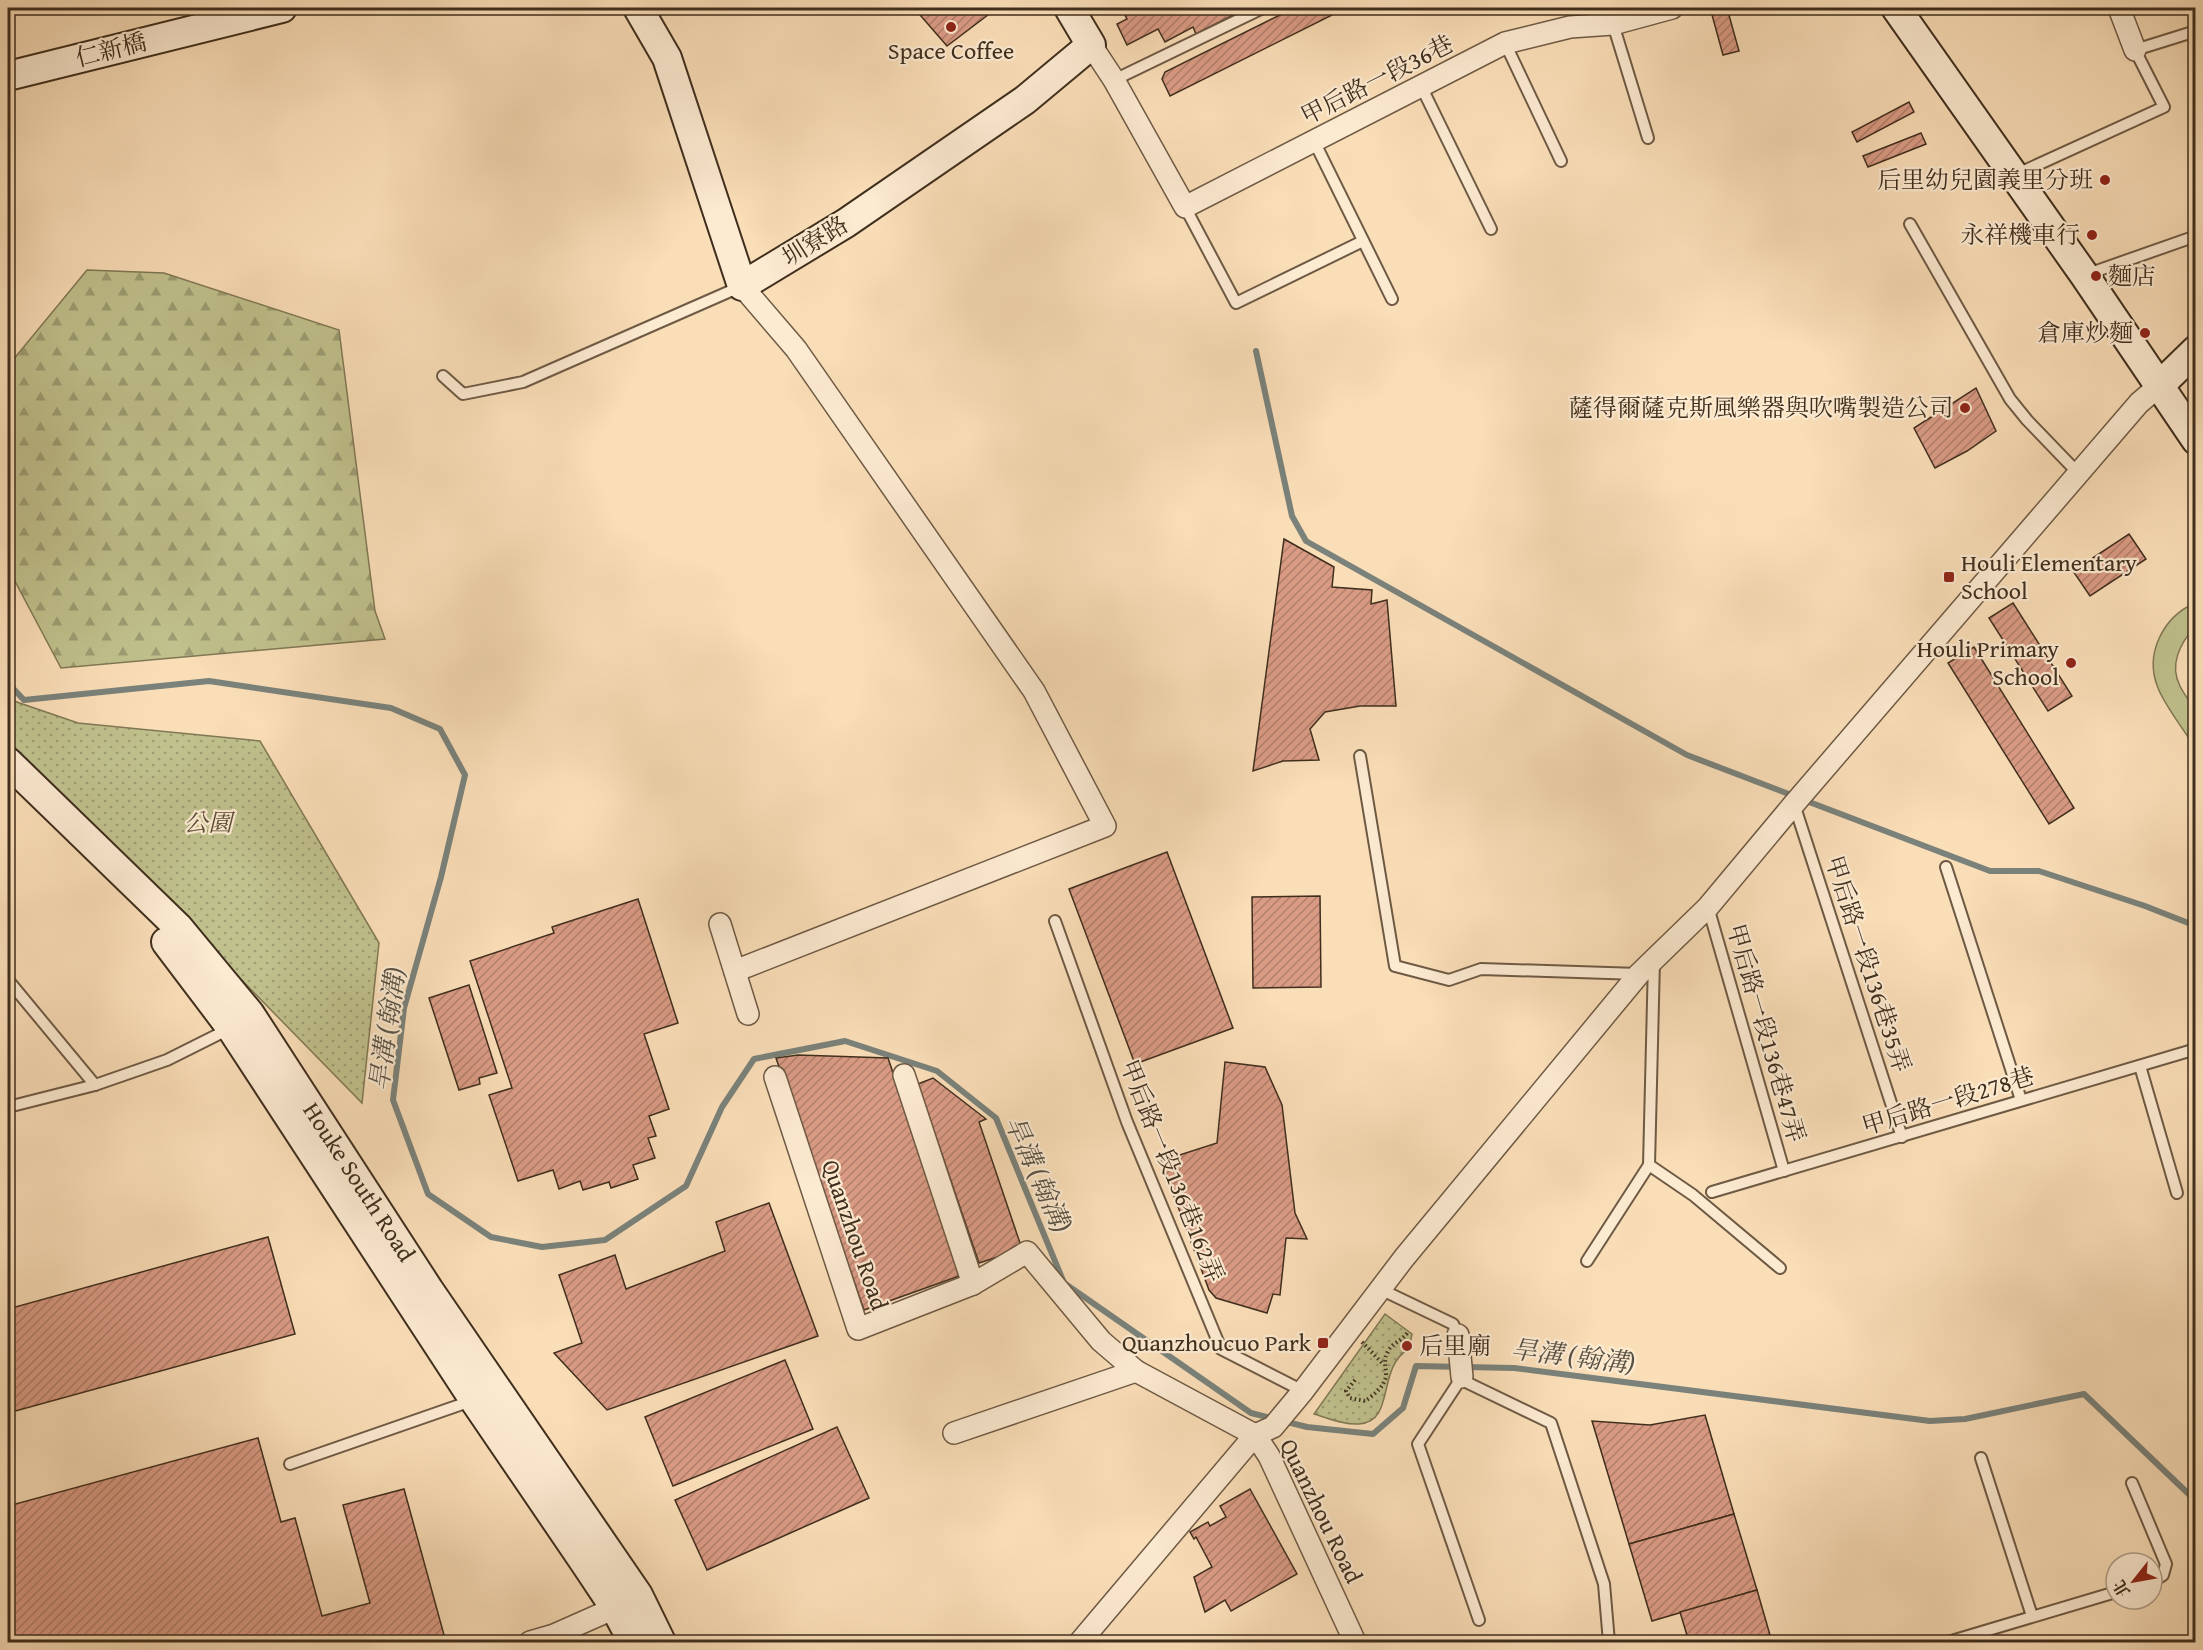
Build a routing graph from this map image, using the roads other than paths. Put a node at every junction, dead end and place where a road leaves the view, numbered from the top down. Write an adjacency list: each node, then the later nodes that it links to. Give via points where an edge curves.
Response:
1 (282, 8): 13 (street, 仁新橋)
2 (638, 8): 26 (street, via 667,58)
3 (1069, 8): 11 (street)
4 (1263, 8): 14 (lane)
5 (1672, 8): 8 (street, 甲后路一段36巷)
6 (1896, 8): 19 (street)
7 (2119, 8): 12 (street)
8 (1613, 24): 10 (street, 甲后路一段36巷, via 1570,27); 16 (lane)
9 (2196, 31): 12 (lane)
10 (1506, 43): 15 (street, 甲后路一段36巷); 18 (lane)
11 (1091, 45): 14 (street); 26 (street, 圳寮路, via 1024,100 846,223)
12 (2135, 50): 19 (lane, via 2164,107)
13 (8, 76)
14 (1114, 80): 20 (street)
15 (1421, 86): 17 (street, 甲后路一段36巷); 22 (lane)
16 (1648, 138)
17 (1314, 141): 20 (street, 甲后路一段36巷); 24 (lane)
18 (1561, 161)
19 (2014, 176): 25 (street)
20 (1185, 207): 24 (lane, via 1236,303)
21 (1910, 224): 32 (lane, via 2010,399)
22 (1491, 229)
23 (2196, 236): 25 (lane)
24 (1363, 241): 27 (lane)
25 (2085, 276): 30 (street)
26 (742, 286): 29 (lane, via 523,382 463,394); 42 (street, via 796,349 1034,691 1105,826)
27 (1392, 299)
28 (2196, 350): 30 (street)
29 (444, 376)
30 (2159, 386): 31 (street); 32 (street)
31 (2196, 440)
32 (2079, 474): 36 (street)
33 (1360, 756): 41 (lane, via 1395,966 1449,981 1481,969)
34 (8, 762): 45 (street, Houke South Road, via 178,927)
35 (8, 784): 45 (street, Houke South Road, via 96,868)
36 (1799, 799): 38 (street); 53 (lane, 甲后路一段136巷35弄)
37 (1946, 867): 51 (lane)
38 (1708, 907): 41 (street); 55 (lane, 甲后路一段136巷47弄)
39 (1055, 921): 65 (lane, 甲后路一段136巷162弄, via 1127,1122 1221,1348)
40 (720, 924): 42 (street)
41 (1647, 967): 54 (lane); 61 (street)
42 (735, 971): 44 (street)
43 (8, 980): 50 (lane)
44 (748, 1014)
45 (241, 1021): 50 (lane, via 167,1060); 66 (street, Houke South Road); 74 (street, Houke South Road, via 429,1290)
46 (2196, 1049): 47 (lane, 甲后路一段278巷)
47 (2140, 1066): 51 (lane, 甲后路一段278巷); 57 (lane)
48 (904, 1075): 60 (street)
49 (775, 1077): 60 (street, Quanzhou Road, via 858,1329)
50 (95, 1085): 52 (lane)
51 (2021, 1100): 53 (lane, 甲后路一段278巷)
52 (8, 1107)
53 (1902, 1137): 55 (lane, 甲后路一段278巷)
54 (1649, 1165): 58 (lane); 59 (lane)
55 (1784, 1171): 56 (lane, 甲后路一段278巷)
56 (1712, 1192)
57 (2177, 1193)
58 (1587, 1261)
59 (1780, 1268)
60 (973, 1284): 63 (street, Quanzhou Road, via 1027,1252 1101,1341)
61 (1380, 1289): 62 (lane, via 1454,1324); 65 (street)
62 (1458, 1335): 64 (street)
63 (1136, 1371): 67 (street, Quanzhou Road); 68 (street)
64 (1462, 1377): 76 (lane, via 1418,1444); 82 (lane, via 1551,1423 1604,1584)
65 (1303, 1391): 67 (street)
66 (474, 1400): 70 (lane); 74 (street, Houke South Road)
67 (1271, 1424): 80 (street); 81 (street, Quanzhou Road, via 1269,1456)
68 (954, 1433)
69 (1981, 1458): 75 (lane)
70 (290, 1464)
71 (2132, 1483): 72 (lane)
72 (2161, 1551)
73 (2104, 1595): 75 (lane)
74 (626, 1601): 77 (street); 78 (street, Houke South Road); 79 (street, Houke South Road)
75 (2032, 1616): 83 (lane)
76 (1479, 1620)
77 (530, 1642)
78 (633, 1642)
79 (661, 1642)
80 (1080, 1642)
81 (1355, 1642)
82 (1609, 1642)
83 (1948, 1642)

